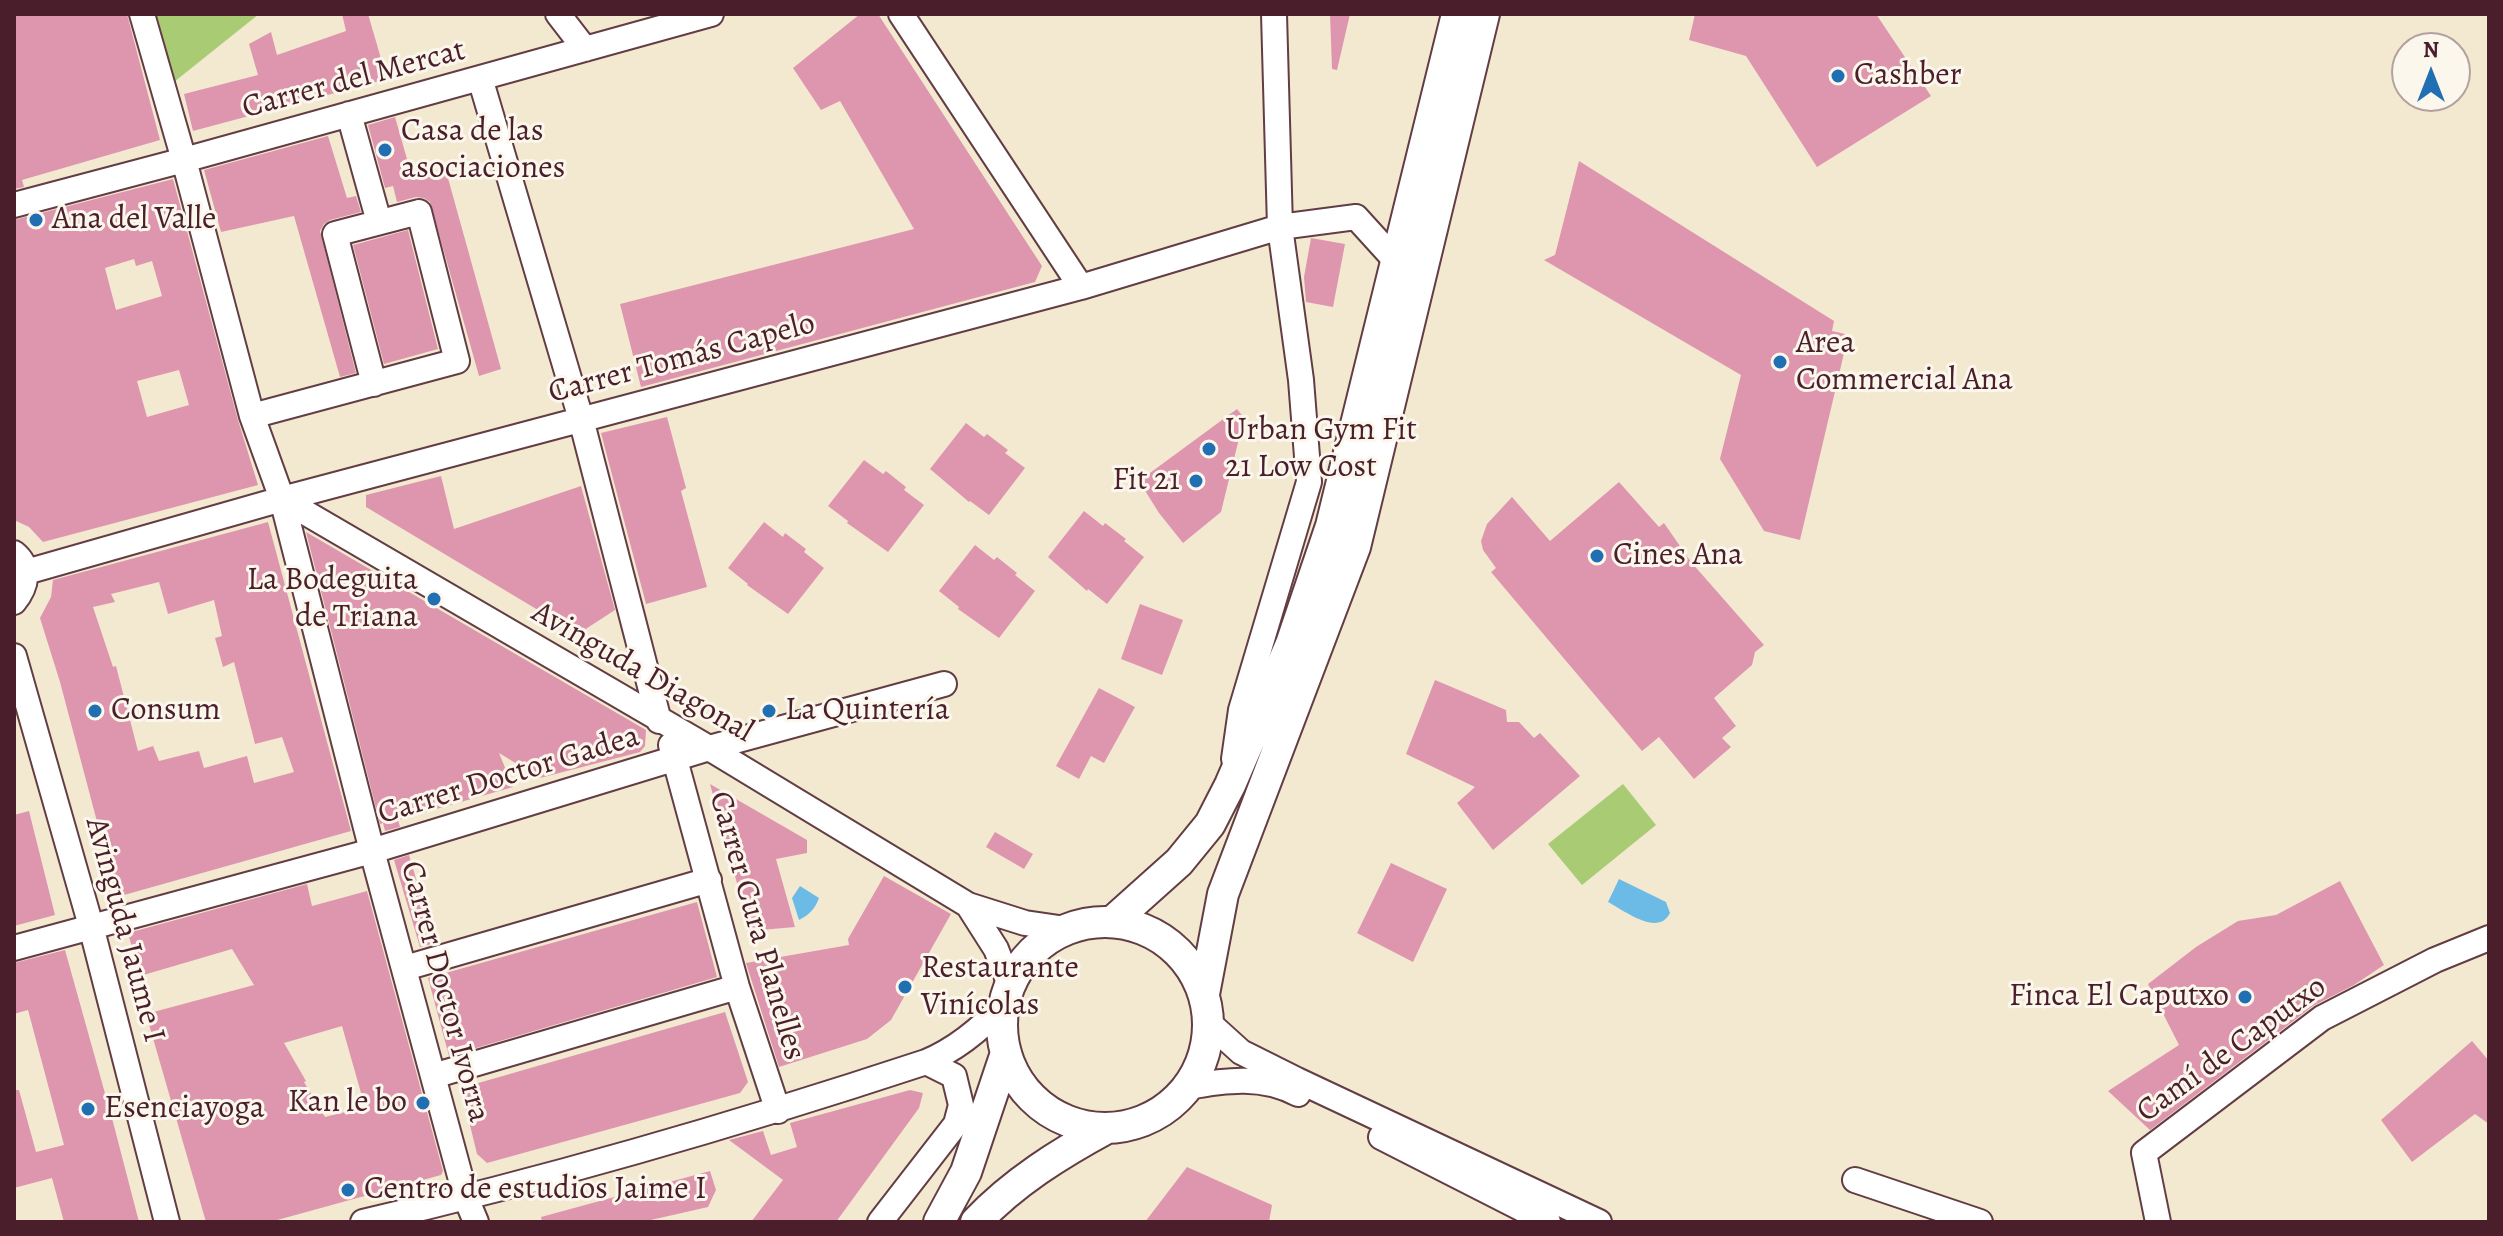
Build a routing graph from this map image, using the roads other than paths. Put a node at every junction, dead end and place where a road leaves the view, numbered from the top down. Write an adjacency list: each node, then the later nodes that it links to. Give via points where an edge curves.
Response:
1 (142, 14): 11 (street, Carrer Doctor Ivorra)
2 (558, 14): 8 (street)
3 (711, 14): 8 (street, Carrer del Mercat)
4 (901, 14): 16 (street)
5 (1274, 14): 14 (street)
6 (1457, 14): 15 (main road)
7 (1484, 14): 40 (main road, via 1355,547 1223,894)
8 (585, 49): 9 (street, Carrer del Mercat)
9 (480, 78): 10 (street, Carrer del Mercat); 19 (street, Carrer Cura Planelles)
10 (349, 114): 11 (street, Carrer del Mercat); 13 (street)
11 (184, 160): 12 (street, Carrer del Mercat); 18 (street, Carrer Doctor Ivorra)
12 (14, 205)
13 (379, 222): 17 (street, via 335,234); 17 (street, via 419,212 457,361)
14 (1280, 227): 15 (street, Carrer Tomás Capelo, via 1356,217); 16 (street, Carrer Tomás Capelo); 28 (street, via 1309,482 1241,710)
15 (1396, 261): 28 (main road, via 1331,526 1291,644)
16 (1081, 287): 19 (street, Carrer Tomás Capelo)
17 (374, 384): 18 (street)
18 (252, 416): 20 (street, Carrer Doctor Ivorra)
19 (581, 419): 20 (street, Carrer Tomás Capelo); 25 (street, Carrer Cura Planelles)
20 (282, 499): 21 (street, Carrer Tomás Capelo); 25 (street, Avinguda Diagonal); 29 (street, Carrer Doctor Ivorra)
21 (20, 562): 22 (street, via 24,590)
22 (14, 602)
23 (14, 656): 33 (street, Avinguda Jaume I)
24 (944, 684): 26 (street, Carrer Doctor Gadea)
25 (665, 724): 26 (street, Avinguda Diagonal); 27 (street, Carrer Cura Planelles)
26 (709, 748): 27 (street, Carrer Doctor Gadea); 31 (street, Avinguda Diagonal)
27 (674, 759): 29 (street, Carrer Doctor Gadea); 30 (street, Carrer Cura Planelles)
28 (1230, 785): 32 (main road, via 1187,853)
29 (372, 851): 33 (street, Carrer Doctor Gadea); 37 (street, Carrer Doctor Ivorra)
30 (709, 880): 37 (street); 38 (street, Carrer Cura Planelles)
31 (968, 905): 34 (street, Avinguda Diagonal); 39 (street, Avinguda Diagonal, via 996,949)
32 (1112, 922): 34 (main road); 40 (main road, via 1159,936 1179,952 1194,971)
33 (91, 926): 36 (street, Carrer Doctor Gadea); 49 (street, Avinguda Jaume I)
34 (1066, 929): 39 (main road, via 1032,951)
35 (2489, 938): 58 (street, Camí de Caputxo, via 2322,1018 2144,1153)
36 (14, 948)
37 (405, 968): 43 (street, Carrer Doctor Ivorra)
38 (737, 987): 43 (street); 45 (street, Carrer Cura Planelles)
39 (1007, 994): 41 (main road, via 1002,1021); 42 (street, via 985,1024)
40 (1207, 1008): 44 (main road, via 1207,1045); 56 (street, via 1241,1052)
41 (1006, 1053): 46 (main road, via 1021,1083 1044,1108 1084,1126); 53 (main road, via 966,1172)
42 (926, 1062): 45 (street); 52 (street, via 954,1076 961,1105 956,1124)
43 (433, 1076): 48 (street, Carrer Doctor Ivorra)
44 (1188, 1087): 46 (main road, via 1152,1117); 55 (street, via 1254,1080 1291,1090)
45 (778, 1111): 48 (street)
46 (1107, 1128): 54 (main road, via 1058,1154)
47 (1855, 1180): 57 (street)
48 (466, 1198): 50 (street); 51 (street, Carrer Doctor Ivorra)
49 (167, 1222)
50 (363, 1222)
51 (476, 1222)
52 (880, 1222)
53 (939, 1222)
54 (976, 1222)
55 (1548, 1222)
56 (1599, 1222)
57 (1980, 1222)
58 (2158, 1222)

